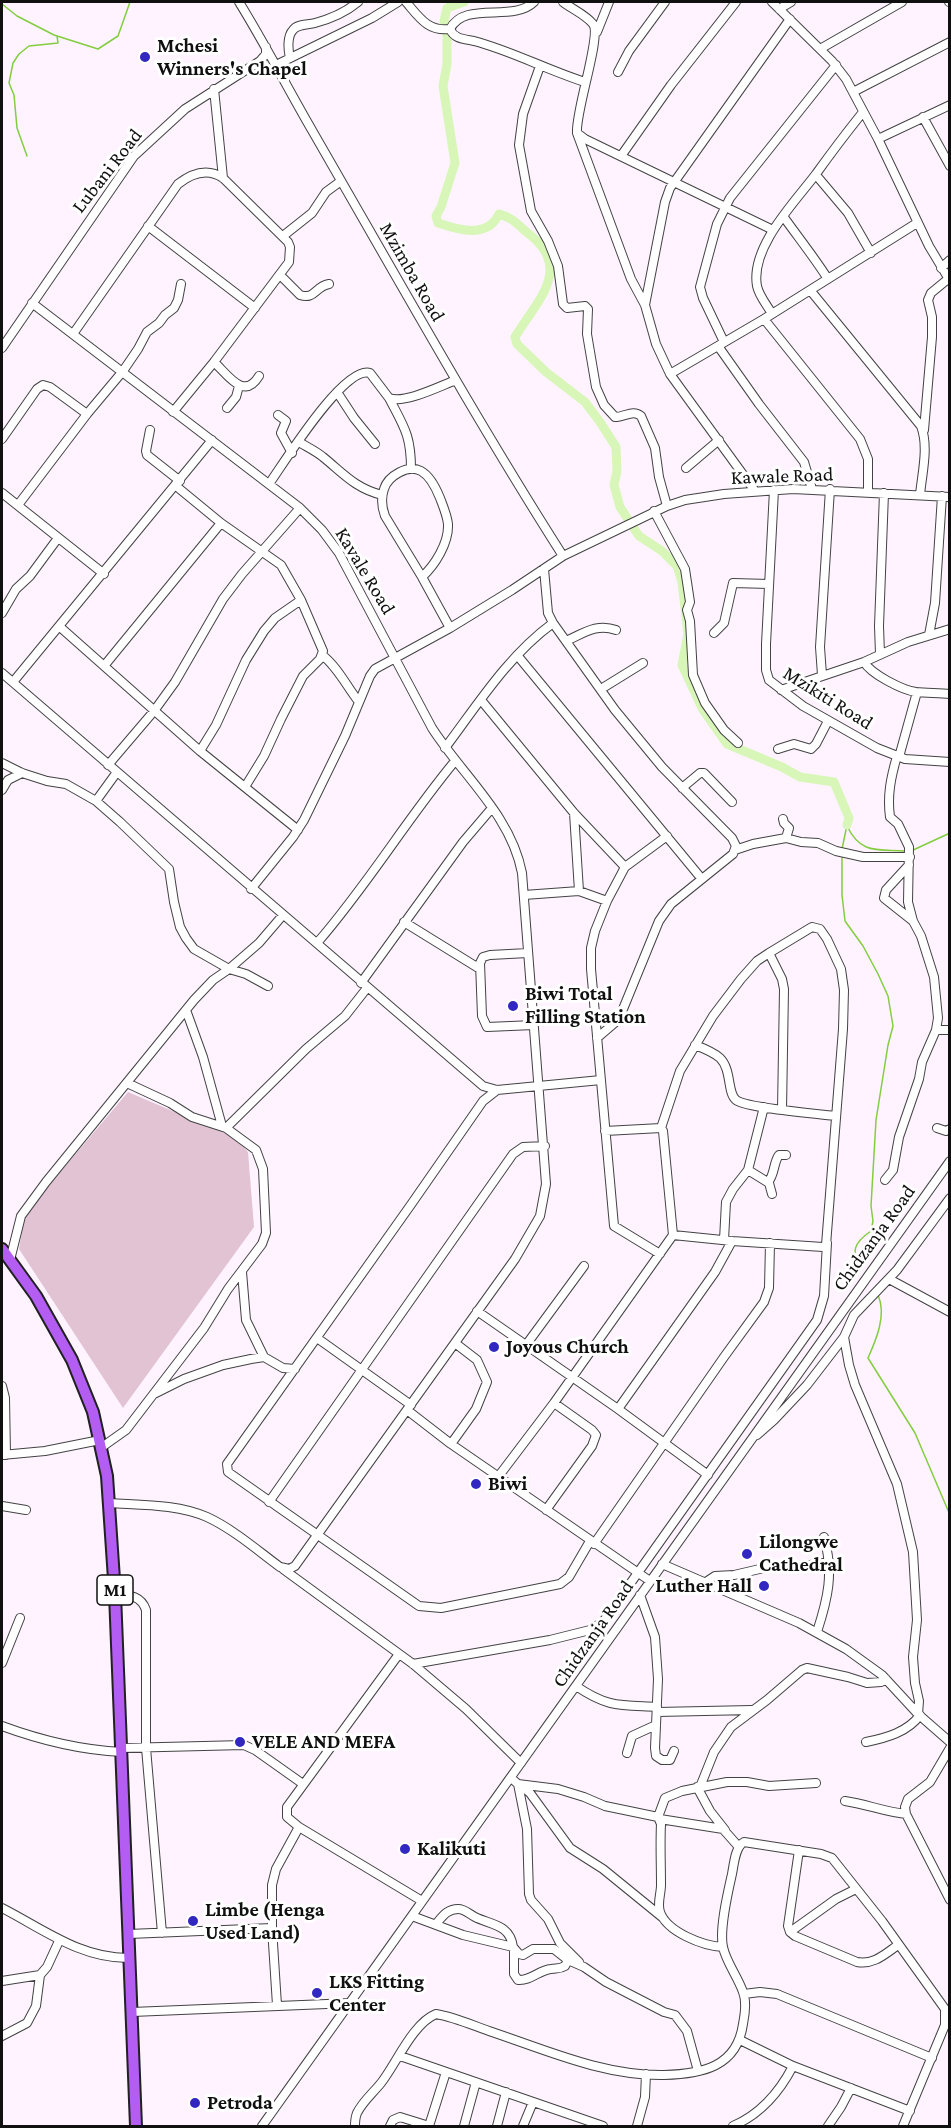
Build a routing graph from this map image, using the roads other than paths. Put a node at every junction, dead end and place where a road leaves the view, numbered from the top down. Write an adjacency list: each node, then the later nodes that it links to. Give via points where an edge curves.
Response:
1 (239, 2): 18 (street, Mzimba Road)
2 (358, 2): 20 (street, via 341,13 292,30)
3 (398, 2): 20 (street)
4 (406, 2): 15 (street, via 425,23 439,30)
5 (534, 2): 15 (street, via 503,12 470,13)
6 (563, 2): 16 (street, via 593,23)
7 (609, 2): 16 (street)
8 (664, 2): 24 (street)
9 (736, 2): 33 (street)
10 (772, 2): 13 (street)
11 (791, 2): 13 (street)
12 (902, 2): 19 (street)
13 (779, 9): 14 (street)
14 (790, 19): 19 (street); 38 (street)
15 (450, 29): 23 (street, via 455,36)
16 (596, 33): 25 (street)
17 (950, 42): 27 (street)
18 (266, 45): 21 (street, Mzimba Road); 26 (street, Lubani Road, via 266,54 260,61)
19 (820, 49): 22 (street)
20 (290, 58): 21 (street)
21 (276, 65): 37 (street, Mzimba Road)
22 (836, 65): 27 (street); 39 (street)
23 (540, 66): 25 (street); 97 (street, via 519,135 531,211 558,266 562,304 588,309 587,334 604,405 615,417 632,412 641,416 655,448)
24 (618, 72)
25 (585, 82): 31 (street)
26 (214, 89): 36 (street); 54 (street, Lubani Road, via 169,122 134,156)
27 (853, 92): 29 (street)
28 (950, 105): 30 (street)
29 (864, 112): 32 (street); 35 (street)
30 (923, 117): 32 (street); 34 (street)
31 (577, 133): 33 (street); 55 (street)
32 (878, 139): 41 (street)
33 (621, 156): 38 (street)
34 (950, 166)
35 (816, 175): 40 (street); 45 (street, via 848,213)
36 (224, 178): 42 (street, via 204,172 184,180); 44 (street)
37 (341, 181): 44 (street, via 326,192 312,213); 66 (street, Mzimba Road)
38 (674, 181): 39 (street); 55 (street, via 665,202)
39 (724, 206): 43 (street); 60 (street, via 700,287)
40 (783, 216): 43 (street); 49 (street)
41 (917, 223): 45 (street); 47 (street)
42 (148, 226): 56 (street); 59 (street)
43 (773, 230): 57 (street, via 757,279 760,294)
44 (283, 236): 48 (street, via 290,255)
45 (871, 253): 49 (street)
46 (950, 260): 47 (street)
47 (941, 268): 50 (street)
48 (280, 275): 52 (street, via 304,297); 56 (street)
49 (828, 279): 53 (street)
50 (949, 280): 75 (street, via 928,300 932,337)
51 (181, 284): 63 (street, via 176,304 147,332)
52 (329, 284)
53 (810, 290): 57 (street); 75 (street)
54 (32, 303): 59 (street, Kavale Road); 61 (street, Lubani Road)
55 (645, 305): 64 (street)
56 (255, 308): 62 (street)
57 (772, 314): 58 (street)
58 (764, 319): 60 (street); 90 (street, via 860,439 868,459)
59 (74, 334): 63 (street, Kavale Road)
60 (721, 344): 64 (street); 86 (street, via 759,404 804,462)
61 (2, 348)
62 (214, 362): 67 (street); 71 (street)
63 (123, 371): 71 (street, Kavale Road); 72 (street)
64 (670, 374): 78 (street)
65 (259, 376): 67 (street, via 252,385)
66 (456, 380): 69 (street, via 399,400); 103 (street, Mzimba Road)
67 (239, 386): 70 (street)
68 (337, 392): 69 (street, via 366,372); 79 (street); 80 (street)
69 (389, 398): 83 (street, via 408,435)
70 (227, 408)
71 (173, 412): 77 (street, Kavale Road)
72 (87, 414): 76 (street, via 43,385); 96 (street)
73 (278, 415): 81 (street, via 286,421 281,433)
74 (150, 430): 84 (street, via 147,455)
75 (924, 433): 94 (street)
76 (2, 439)
77 (212, 440): 84 (street); 85 (street, Kavale Road)
78 (719, 440): 82 (street); 89 (street)
79 (299, 442): 81 (street); 93 (street, via 363,489)
80 (375, 444)
81 (292, 453): 85 (street)
82 (686, 468)
83 (411, 469): 93 (street, via 387,482); 106 (street, via 424,473 432,483 448,527 436,562)
84 (178, 483): 100 (street); 105 (street)
85 (269, 484): 98 (street, Kavale Road)
86 (812, 489): 87 (street, Kawale Road); 88 (street, Kawale Road)
87 (830, 489): 90 (street, Kawale Road); 126 (street)
88 (774, 490): 89 (street, Kawale Road); 107 (street, Mzikiti Road)
89 (755, 491): 97 (street, Kawale Road, via 702,497)
90 (868, 492): 92 (street, Kawale Road)
91 (2, 493): 96 (street)
92 (884, 493): 94 (street, Kawale Road); 118 (street)
93 (382, 495): 106 (street, via 385,516)
94 (920, 495): 95 (street, Kawale Road)
95 (946, 496): 116 (street)
96 (18, 505): 101 (street)
97 (668, 506): 99 (street, Kawale Road)
98 (300, 508): 102 (street); 121 (street, Kavale Road, via 339,553)
99 (654, 511): 103 (street, Kawale Road); 136 (street, via 685,569 693,675 705,703)
100 (221, 523): 102 (street); 124 (street)
101 (58, 538): 105 (street); 109 (street, via 16,589)
102 (261, 552): 108 (street, via 285,570); 134 (street, via 218,606 176,682)
103 (563, 556): 104 (street)
104 (544, 569): 110 (street, via 548,613); 112 (street)
105 (104, 574): 111 (street)
106 (422, 577): 112 (street)
107 (769, 584): 115 (street, via 733,583 724,623); 129 (street, Mzikiti Road, via 766,670 769,680)
108 (301, 600): 119 (street, via 322,646); 139 (street, via 264,631)
109 (2, 613)
110 (553, 623): 117 (street); 120 (street)
111 (60, 627): 124 (street); 127 (street)
112 (450, 628): 121 (street)
113 (950, 629): 116 (street)
114 (616, 630): 117 (street, via 594,628)
115 (714, 633)
116 (929, 635): 118 (street)
117 (566, 641): 128 (street)
118 (880, 654): 122 (street)
119 (322, 655): 133 (street, via 333,664); 147 (street, via 303,676)
120 (517, 655): 132 (street); 156 (street)
121 (395, 658): 133 (street, via 372,672); 137 (street, Kavale Road)
122 (864, 662): 126 (street); 130 (street, via 876,674)
123 (643, 663): 128 (street)
124 (104, 666): 134 (street)
125 (2, 673): 127 (street)
126 (822, 675): 129 (street)
127 (13, 682): 144 (street)
128 (601, 689): 148 (street)
129 (781, 690): 135 (street, Mzikiti Road)
130 (917, 692): 131 (street); 140 (street)
131 (950, 694)
132 (481, 700): 137 (street); 153 (street)
133 (359, 702): 155 (street)
134 (154, 711): 139 (street); 144 (street)
135 (828, 721): 138 (street, via 811,749 794,744); 140 (street, Mzikiti Road)
136 (738, 743)
137 (445, 748): 141 (street, Kavale Road)
138 (778, 748)
139 (200, 751): 147 (street)
140 (898, 757): 142 (street, Mzikiti Road); 159 (street, via 888,802 890,817 898,824)
141 (455, 761): 152 (street, Kavale Road); 169 (street)
142 (950, 762)
143 (2, 763): 146 (street)
144 (108, 765): 145 (street)
145 (117, 772): 150 (street); 162 (street)
146 (22, 773): 149 (street, via 8,780); 150 (street, via 66,784)
147 (245, 787): 155 (street)
148 (682, 788): 151 (street, via 704,773); 158 (street, via 732,838)
149 (2, 790)
150 (96, 801): 172 (street, via 169,869 172,896 186,938 195,949)
151 (732, 802)
152 (492, 808): 164 (street, Kavale Road, via 517,851); 168 (street)
153 (574, 813): 160 (street); 163 (street)
154 (783, 819): 157 (street, via 789,828)
155 (298, 830): 162 (street)
156 (667, 836): 160 (street); 161 (street)
157 (786, 838): 158 (street); 159 (street, via 867,857)
158 (735, 850): 161 (street)
159 (909, 856): 167 (street, via 908,902); 167 (street, via 884,898)
160 (625, 867): 165 (street)
161 (701, 878): 180 (street, via 666,909 618,1020)
162 (251, 889): 166 (street)
163 (579, 891): 164 (street); 165 (street)
164 (524, 895): 170 (street, Kavale Road)
165 (607, 902): 180 (street, via 591,948)
166 (283, 915): 169 (street); 172 (street)
167 (913, 921): 178 (street, via 934,976)
168 (404, 922): 173 (street); 174 (street)
169 (317, 944): 174 (street)
170 (528, 953): 173 (street, via 485,956); 177 (street, Kavale Road)
171 (769, 953): 181 (street, via 741,979); 188 (street, via 784,989); 189 (street, via 817,927 837,960 844,990)
172 (229, 969): 175 (street); 176 (street, via 213,980)
173 (480, 969): 177 (street, via 484,1024 490,1028)
174 (364, 985): 185 (street, via 483,1086); 191 (street, via 345,1016)
175 (268, 986)
176 (186, 1010): 183 (street); 191 (street)
177 (534, 1025): 184 (street, Kavale Road)
178 (936, 1030): 179 (street); 200 (street, via 920,1066 893,1170)
179 (950, 1030)
180 (597, 1038): 182 (street)
181 (695, 1045): 186 (street, via 720,1058 729,1072 734,1099); 192 (street, via 680,1071)
182 (601, 1080): 184 (street); 195 (street)
183 (127, 1083): 191 (street, via 192,1117); 210 (street, via 21,1216)
184 (539, 1087): 185 (street); 196 (street, Kavale Road)
185 (497, 1090): 217 (street, via 483,1101)
186 (764, 1107): 187 (street); 190 (street)
187 (772, 1108): 188 (street); 190 (street)
188 (782, 1110): 189 (street)
189 (836, 1116): 206 (street)
190 (759, 1125): 199 (street)
191 (224, 1127): 212 (street, via 256,1150 263,1169 266,1233)
192 (661, 1128): 195 (street); 204 (street)
193 (937, 1128): 194 (street)
194 (950, 1129)
195 (605, 1131): 209 (street, via 614,1226)
196 (545, 1146): 214 (street, Kavale Road, via 546,1184 540,1216); 222 (street, via 523,1147 513,1154)
197 (786, 1155): 201 (street, via 776,1159)
198 (950, 1161): 233 (street, Chidzanja Road)
199 (748, 1170): 201 (street); 205 (street, via 726,1202)
200 (885, 1180)
201 (768, 1182): 202 (street)
202 (772, 1194)
203 (950, 1198): 213 (street)
204 (673, 1235): 205 (street); 209 (street)
205 (728, 1241): 207 (street); 229 (street, via 715,1272)
206 (828, 1241): 207 (street, via 823,1247); 235 (street, via 824,1296 817,1320)
207 (770, 1243): 230 (street, via 766,1298)
208 (2, 1249): 210 (highway, M1)
209 (660, 1254): 223 (street)
210 (10, 1260): 231 (highway, M1, via 67,1349)
211 (584, 1266): 219 (street)
212 (242, 1272): 220 (street, via 246,1320); 225 (street)
213 (889, 1279): 215 (street); 216 (street, via 854,1315)
214 (477, 1311): 218 (street, Kavale Road); 219 (street)
215 (950, 1312)
216 (844, 1337): 233 (street, via 797,1397); 262 (street, via 855,1385 897,1484 913,1552 917,1620 913,1657)
217 (317, 1338): 221 (street); 222 (street)
218 (455, 1344): 228 (street, Kavale Road); 232 (street, via 477,1360 487,1382 476,1409)
219 (526, 1345): 223 (street)
220 (264, 1357): 221 (street, via 283,1368); 225 (street, via 206,1371)
221 (295, 1369): 237 (street, via 227,1464 228,1472)
222 (363, 1370): 228 (street); 237 (street)
223 (573, 1377): 227 (street); 229 (street)
224 (2, 1386): 226 (street)
225 (152, 1395): 231 (street, via 126,1430)
226 (3, 1398): 234 (street)
227 (554, 1403): 236 (street); 241 (street, via 596,1435)
228 (409, 1407): 232 (street); 242 (street, Kavale Road)
229 (618, 1409): 230 (street)
230 (664, 1443): 235 (street); 244 (street)
231 (101, 1444): 234 (street); 238 (highway, M1)
232 (451, 1444): 236 (street)
233 (747, 1444): 246 (street, Chidzanja Road)
234 (4, 1455)
235 (708, 1474): 248 (street)
236 (498, 1477): 241 (street)
237 (269, 1502): 242 (street)
238 (110, 1503): 247 (street, via 205,1516); 251 (highway, M1)
239 (2, 1506): 240 (street)
240 (26, 1510)
241 (546, 1510): 244 (street)
242 (318, 1535): 244 (street, via 419,1606 441,1608 560,1584); 247 (street, Kavale Road, via 295,1566)
243 (824, 1537): 245 (street)
244 (592, 1543): 248 (street)
245 (830, 1562): 250 (street, via 764,1568 715,1576); 254 (street, via 829,1588)
246 (662, 1564): 249 (street, Chidzanja Road); 250 (street)
247 (280, 1567): 255 (street)
248 (639, 1574): 249 (street); 257 (street, via 603,1622 590,1630)
249 (650, 1581): 252 (street, Chidzanja Road)
250 (706, 1582): 254 (street)
251 (115, 1594): 267 (street, via 139,1599 146,1610); 269 (highway, M1)
252 (640, 1595): 259 (street, Chidzanja Road); 260 (street, via 655,1637)
253 (20, 1618): 256 (street)
254 (817, 1632): 258 (street, via 858,1656)
255 (399, 1654): 257 (street); 275 (street)
256 (2, 1663)
257 (413, 1664): 272 (street)
258 (886, 1679): 261 (street, via 867,1683 805,1668); 262 (street)
259 (576, 1686): 260 (street, via 612,1705); 272 (street, Chidzanja Road)
260 (657, 1710): 261 (street); 263 (street)
261 (753, 1710): 277 (street, via 731,1727 718,1745)
262 (919, 1714): 265 (street, via 910,1727); 266 (street)
263 (656, 1725): 270 (street, via 657,1756 670,1760); 271 (street, via 632,1736)
264 (2, 1726): 269 (street, via 50,1742 98,1751)
265 (866, 1742)
266 (950, 1742)
267 (146, 1748): 269 (street); 275 (street, via 244,1745); 294 (street)
268 (950, 1748): 279 (street, via 930,1782 908,1799)
269 (122, 1750): 295 (highway, M1)
270 (674, 1751)
271 (627, 1753)
272 (521, 1763): 273 (street, Chidzanja Road)
273 (510, 1778): 276 (street); 287 (street, Chidzanja Road)
274 (816, 1783): 277 (street, via 769,1786 737,1781)
275 (303, 1784): 281 (street, via 286,1810 289,1820)
276 (518, 1784): 280 (street, via 558,1789 605,1806); 290 (street, via 530,1793 570,1848); 302 (street, via 530,1852 531,1900 548,1919 560,1943)
277 (699, 1787): 280 (street, via 667,1796); 282 (street, via 710,1811)
278 (845, 1801): 279 (street)
279 (906, 1814): 286 (street)
280 (659, 1818): 282 (street); 290 (street, via 659,1905)
281 (298, 1827): 287 (street); 292 (street, via 274,1876)
282 (725, 1830): 283 (street)
283 (738, 1846): 284 (street, via 748,1842); 298 (street, via 723,1923)
284 (799, 1850): 285 (street, via 832,1858); 293 (street)
285 (856, 1889): 293 (street); 297 (street)
286 (950, 1900)
287 (422, 1901): 289 (street, Chidzanja Road)
288 (2, 1908): 296 (street)
289 (412, 1916): 291 (street); 306 (street, Chidzanja Road)
290 (663, 1918): 298 (street, via 694,1941)
291 (435, 1924): 299 (street); 299 (street, via 445,1913 464,1910 503,1927)
292 (272, 1928): 294 (street); 307 (street)
293 (790, 1932): 297 (street, via 866,1963)
294 (162, 1933): 295 (street)
295 (129, 1934): 300 (highway, M1)
296 (59, 1941): 300 (street, via 114,1958); 303 (street)
297 (898, 1945): 312 (street, via 945,2009 945,2025)
298 (723, 1947): 305 (street)
299 (514, 1948): 301 (street, via 521,1955 533,1949 550,1948); 301 (street, via 514,1974 518,1980 561,1969)
300 (130, 1958): 308 (highway, M1)
301 (567, 1960): 302 (street)
302 (584, 1967): 314 (street, via 642,2001 675,2014 687,2031)
303 (40, 1975): 304 (street); 309 (street, via 36,2006 27,2023)
304 (2, 1981)
305 (744, 1994): 310 (street); 312 (street, via 777,1994)
306 (351, 2003): 307 (street); 325 (street, Chidzanja Road)
307 (277, 2005): 308 (street)
308 (132, 2012): 324 (highway, M1)
309 (2, 2036)
310 (740, 2040): 313 (street); 314 (street, via 727,2058)
311 (400, 2056): 315 (street); 316 (street, via 413,2035 436,2014 573,2061); 326 (street, via 362,2104)
312 (932, 2058): 321 (street)
313 (793, 2066): 318 (street); 332 (street, via 770,2102)
314 (698, 2071): 316 (street)
315 (446, 2072): 317 (street); 322 (street)
316 (646, 2074): 323 (street)
317 (476, 2082): 319 (street); 328 (street)
318 (851, 2088): 321 (street); 333 (street)
319 (506, 2092): 320 (street); 329 (street)
320 (533, 2102): 330 (street); 331 (street)
321 (910, 2111): 334 (street)
322 (429, 2126): 327 (street, via 400,2117)
323 (638, 2126)
324 (136, 2127)
325 (262, 2127)
326 (355, 2127)
327 (390, 2127)
328 (464, 2127)
329 (497, 2127)
330 (523, 2127)
331 (603, 2127)
332 (733, 2127)
333 (828, 2127)
334 (903, 2127)

